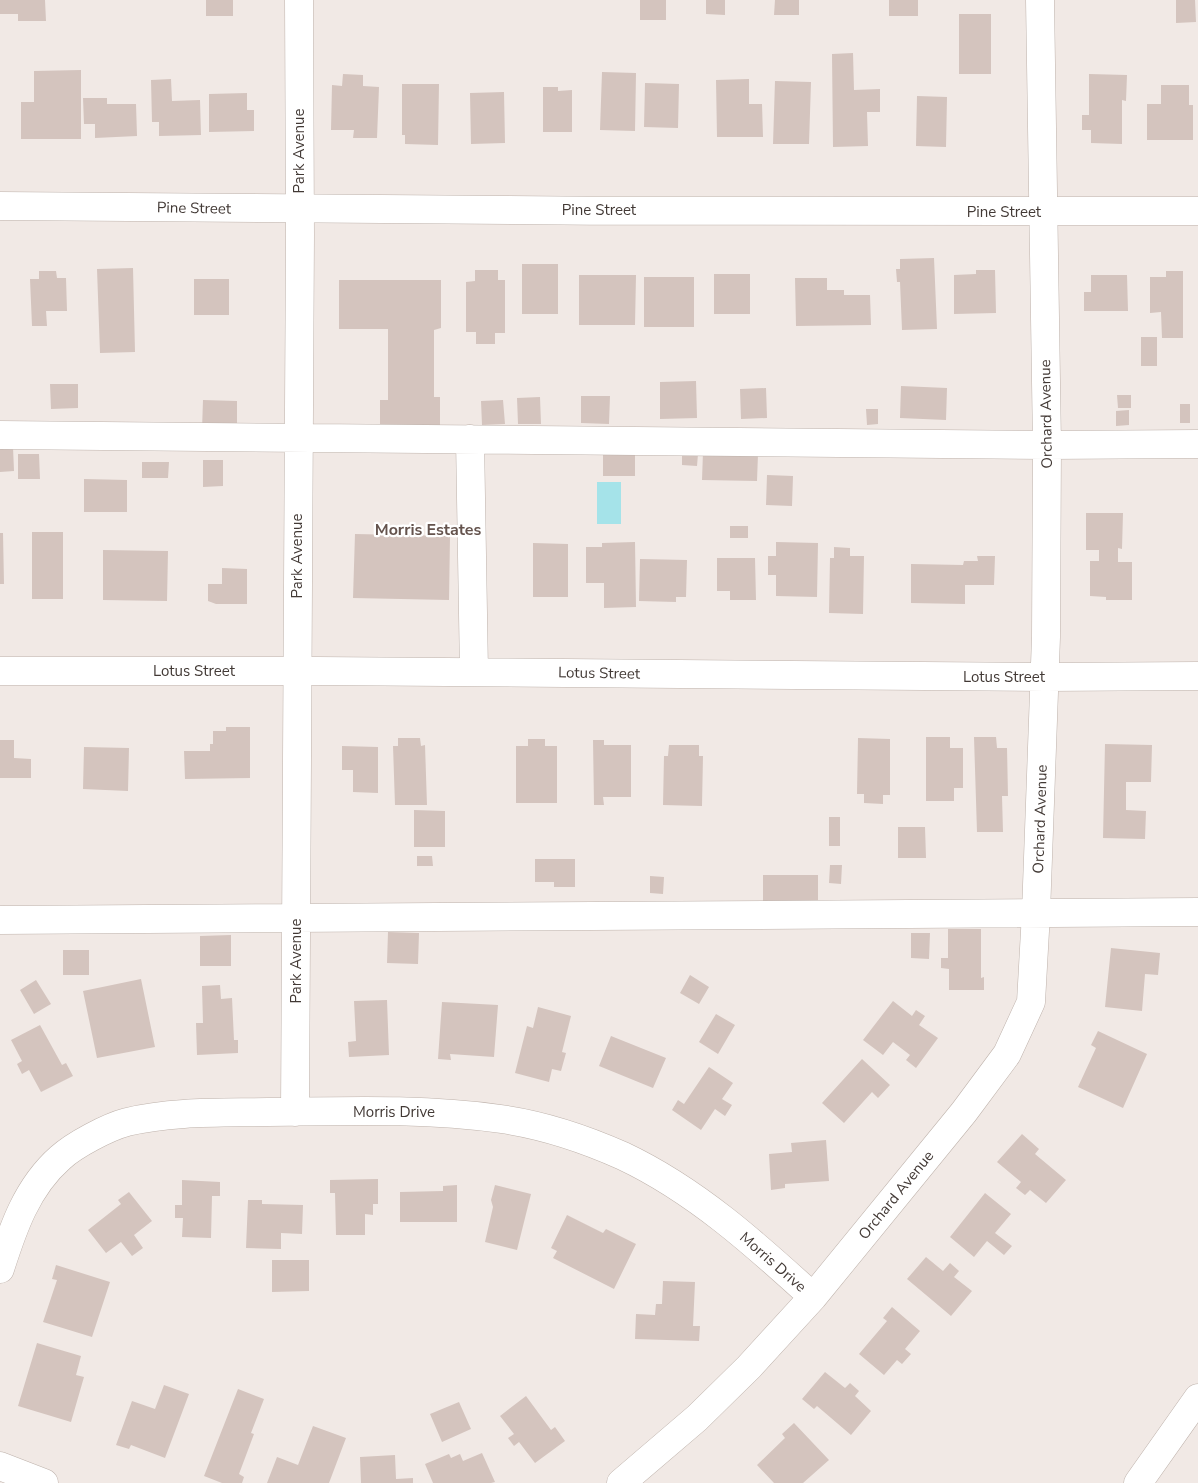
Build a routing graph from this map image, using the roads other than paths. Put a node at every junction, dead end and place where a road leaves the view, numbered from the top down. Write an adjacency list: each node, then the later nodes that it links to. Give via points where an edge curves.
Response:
1 (299, 0): 4 (street, Park Avenue)
2 (1040, 0): 6 (street, Orchard Avenue)
3 (0, 206): 4 (street, Pine Street)
4 (300, 209): 6 (street, Pine Street); 8 (street, Park Avenue)
5 (1198, 211): 6 (street, Pine Street)
6 (1042, 212): 11 (street, Orchard Avenue)
7 (0, 435): 8 (street)
8 (298, 438): 9 (street); 13 (street, Park Avenue)
9 (470, 439): 11 (street); 14 (street)
10 (1198, 444): 11 (street)
11 (1047, 445): 16 (street, Orchard Avenue)
12 (0, 671): 13 (street, Lotus Street)
13 (297, 671): 14 (street, Lotus Street); 20 (street, Park Avenue)
14 (474, 672): 16 (street, Lotus Street)
15 (1198, 676): 16 (street, Lotus Street)
16 (1045, 677): 18 (street, Orchard Avenue)
17 (1198, 912): 18 (street)
18 (1036, 913): 20 (street); 23 (street, Orchard Avenue, via 1031,1002 1007,1054 964,1112)
19 (0, 920): 20 (street)
20 (296, 920): 21 (street, Park Avenue)
21 (295, 1112): 22 (street, Morris Drive, via 172,1114 124,1122 94,1136 60,1157 35,1185 15,1224); 23 (street, Morris Drive, via 445,1112 503,1119 563,1133 622,1156 673,1182 731,1225)
22 (0, 1269)
23 (813, 1297): 27 (street, Orchard Avenue, via 704,1412)
24 (1198, 1398): 28 (street)
25 (0, 1466): 26 (street)
26 (44, 1483)
27 (621, 1483)
28 (1138, 1483)

